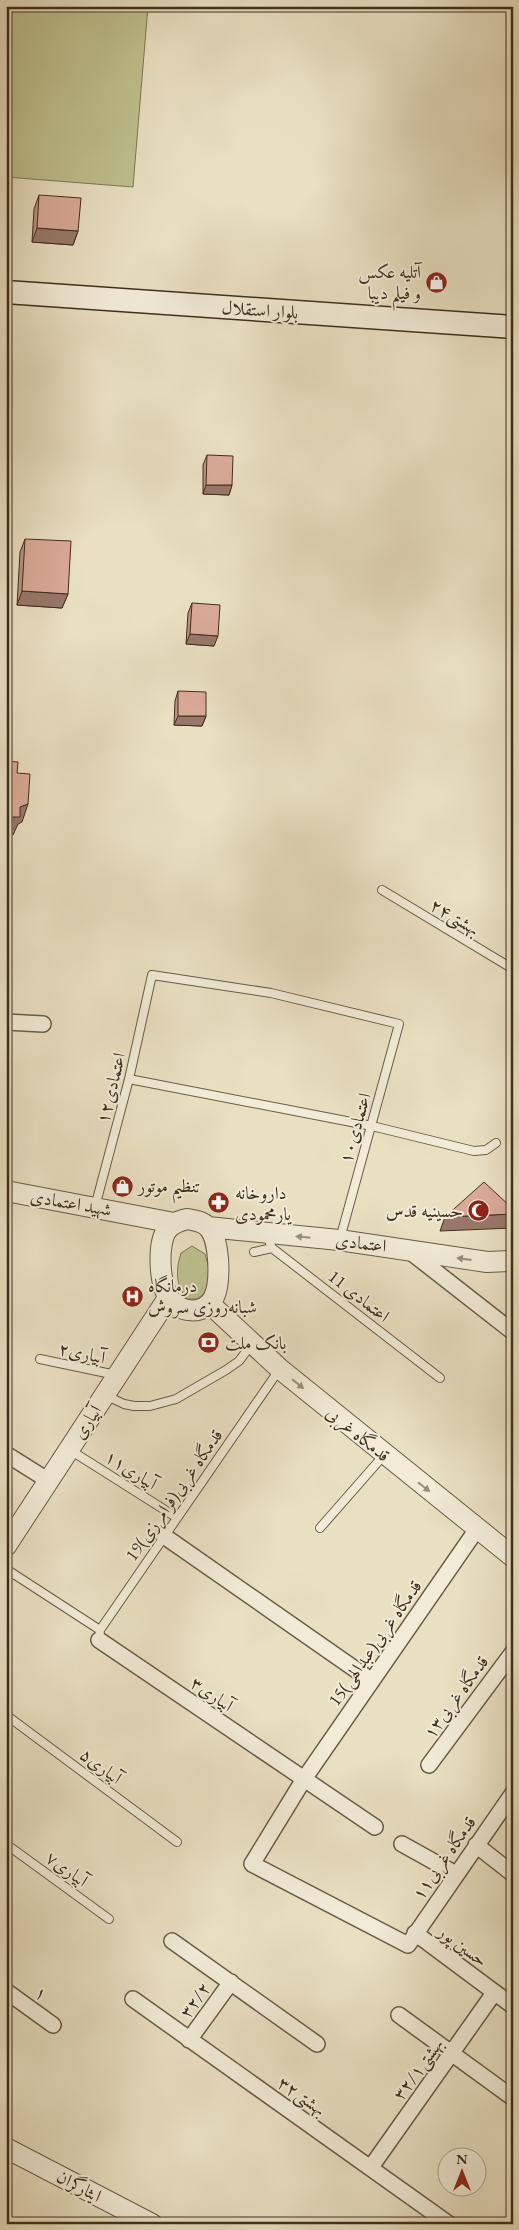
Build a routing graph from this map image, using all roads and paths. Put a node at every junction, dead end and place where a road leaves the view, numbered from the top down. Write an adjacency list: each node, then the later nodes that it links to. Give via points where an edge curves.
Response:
1 (6, 292): 2 (main road, بلوار استقلال)
2 (513, 327)
3 (382, 890): 4 (lane, ۲۴بهشتی)
4 (513, 969)
5 (6, 1022): 6 (street)
6 (43, 1024)
7 (399, 1024): 8 (lane, اعتمادی۱۲, via 271,993 152,975); 9 (lane, اعتمادی۱۰)
8 (129, 1079): 9 (lane); 12 (lane, اعتمادی۱۲)
9 (372, 1126): 10 (lane, via 474,1151 486,1150); 17 (lane, اعتمادی۱۰)
10 (496, 1143)
11 (6, 1191): 12 (street, شهید اعتمادی)
12 (94, 1207): 13 (street, شهید اعتمادی)
13 (137, 1215): 14 (street, شهید اعتمادی); 18 (street)
14 (174, 1223): 15 (street, via 187,1219); 18 (street)
15 (208, 1227): 16 (street, اعتمادی); 23 (street, via 214,1238 218,1267 215,1296)
16 (269, 1240): 17 (street, اعتمادی, one-way to 16); 20 (lane); 29 (lane, 11 اعتمادی)
17 (339, 1240): 19 (street, اعتمادی)
18 (161, 1243): 22 (street, via 161,1264)
19 (407, 1249): 21 (street, اعتمادی, one-way to 19, via 487,1262); 24 (street)
20 (254, 1252)
21 (513, 1261)
22 (168, 1298): 23 (street, via 189,1310); 28 (street, آبیاری)
23 (210, 1304): 25 (street, قدمگاه غربی)
24 (513, 1332)
25 (252, 1343): 27 (street, قدمگاه غربی); 30 (lane, via 239,1361 176,1399 150,1406 134,1406)
26 (40, 1360): 28 (lane, آبیاری۲)
27 (280, 1369): 33 (street, قدمگاه غربی, one-way to 33); 35 (lane, 19قدمگاه غربی(فرامرزی))
28 (118, 1375): 30 (street, آبیاری)
29 (440, 1378)
30 (104, 1395): 31 (street, آبیاری)
31 (69, 1449): 34 (street, آبیاری); 35 (lane, آبیاری۱۱)
32 (6, 1454): 34 (street)
33 (384, 1455): 36 (lane); 37 (street, قدمگاه غربی, one-way to 37)
34 (49, 1481): 39 (street, آبیاری)
35 (176, 1517): 38 (lane, 19قدمگاه غربی(فرامرزی))
36 (320, 1528)
37 (477, 1528): 40 (street, قدمگاه غربی); 44 (street, 15قدمگاه غربی(عبدالهی))
38 (164, 1536): 42 (lane, 19قدمگاه غربی(فرامرزی)); 44 (street)
39 (6, 1546)
40 (513, 1557)
41 (6, 1569): 42 (lane, آبیاری۳)
42 (99, 1635): 47 (street, آبیاری۳)
43 (513, 1652): 46 (street, قدمگاه غربی۱۳)
44 (372, 1681): 47 (street, 15قدمگاه غربی(عبدالهی))
45 (6, 1715): 50 (lane, آبیاری۵)
46 (430, 1765)
47 (304, 1780): 49 (street, آبیاری۳); 54 (street, 15قدمگاه غربی(عبدالهی))
48 (513, 1793): 53 (street, قدمگاه غربی۱۱)
49 (375, 1827)
50 (177, 1842)
51 (6, 1844): 57 (lane, آبیاری۷)
52 (402, 1844): 55 (street)
53 (476, 1845): 55 (street, قدمگاه غربی۱۱); 56 (street)
54 (252, 1864): 58 (street, حسین پور)
55 (456, 1874): 58 (street, قدمگاه غربی۱۱)
56 (513, 1874)
57 (110, 1918)
58 (411, 1939): 62 (street, حسین پور)
59 (172, 1941): 60 (street)
60 (231, 1982): 67 (street, ۳۲/۲); 68 (street)
61 (6, 1991): 66 (street, ۱)
62 (494, 1993): 64 (street, حسین پور); 69 (street, بهشتی۳۲/۱)
63 (133, 1999): 67 (street, بهشتی۳۲)
64 (513, 2006)
65 (399, 2015): 69 (street)
66 (53, 2025)
67 (189, 2040): 72 (street, بهشتی۳۲)
68 (316, 2044)
69 (452, 2054): 70 (street); 72 (street, بهشتی۳۲/۱)
70 (513, 2098)
71 (6, 2148): 73 (street, ایثارگران)
72 (371, 2167): 74 (street, بهشتی۳۲)
73 (152, 2224)
74 (449, 2224)

